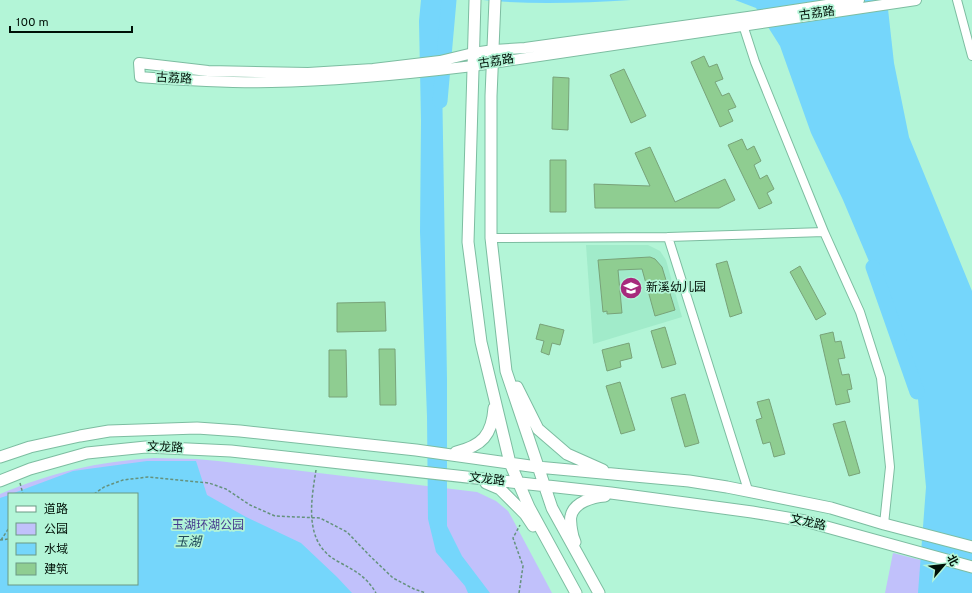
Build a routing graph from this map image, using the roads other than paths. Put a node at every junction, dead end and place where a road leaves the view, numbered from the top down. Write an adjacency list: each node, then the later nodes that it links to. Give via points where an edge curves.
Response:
1 (495, 0): 7 (main road)
2 (859, 0): 6 (street, 古荔路)
3 (916, 0): 6 (street, 古荔路)
4 (957, 0): 9 (street)
5 (475, 5): 8 (main road)
6 (747, 22): 7 (street, 古荔路); 10 (street, 古荔路); 12 (street, via 755,62)
7 (494, 50): 8 (street, 古荔路); 10 (main road)
8 (473, 53): 11 (main road); 11 (street, 古荔路, via 440,61 373,70 308,73 208,71 139,63 140,77 270,82 402,75)
9 (972, 56)
10 (493, 63): 11 (street, 古荔路); 14 (main road)
11 (473, 66): 16 (main road, via 468,242 481,342)
12 (824, 232): 13 (street); 28 (street, via 860,312 881,378 890,467)
13 (668, 237): 14 (street); 26 (street)
14 (491, 238): 15 (main road)
15 (503, 341): 20 (main road, via 506,371); 21 (main road, via 518,390 538,430 567,454)
16 (495, 399): 17 (main road, via 493,419 488,433 470,449); 19 (main road)
17 (448, 454): 18 (main road, 文龙路, via 240,431 161,428 109,431 80,436 30,447); 19 (main road, 文龙路)
18 (0, 457)
19 (510, 463): 20 (main road, 文龙路); 24 (main road)
20 (537, 467): 21 (main road, 文龙路); 25 (main road)
21 (613, 474): 26 (main road, 文龙路)
22 (474, 478): 23 (main road, 文龙路, via 231,451 146,447 88,453 30,469); 24 (main road, 文龙路); 30 (main road, via 500,489 525,514)
23 (0, 481)
24 (520, 483): 25 (main road, 文龙路); 30 (main road, via 529,507)
25 (544, 486): 27 (main road, 文龙路); 33 (main road, via 552,508)
26 (748, 490): 28 (main road, 文龙路, via 831,508)
27 (619, 494): 31 (main road, 文龙路, via 805,521); 33 (main road, via 583,501 570,517 572,537)
28 (884, 524): 29 (main road, 文龙路)
29 (972, 547)
30 (558, 561): 32 (main road)
31 (972, 567)
32 (576, 593)
33 (599, 593)

